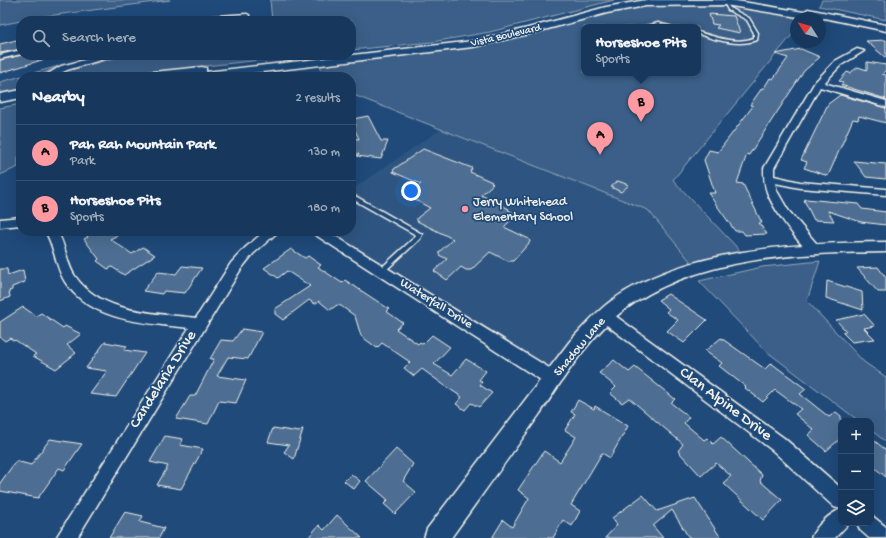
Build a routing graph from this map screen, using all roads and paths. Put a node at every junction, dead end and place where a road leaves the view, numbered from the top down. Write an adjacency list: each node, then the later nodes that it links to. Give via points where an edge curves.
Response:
1 (632, 0): 14 (main road, Vista Boulevard, via 603,5 487,36)
2 (736, 0): 6 (main road, Vista Boulevard)
3 (755, 0): 7 (main road)
4 (724, 1): 5 (main road, Vista Boulevard); 12 (lane, via 730,9 750,20 756,39 738,42); 20 (main road, Vista Boulevard, via 626,5 509,37)
5 (792, 12)
6 (796, 12)
7 (802, 12)
8 (826, 18): 10 (main road, Vista Boulevard)
9 (826, 18): 11 (main road, Vista Boulevard)
10 (886, 28)
11 (886, 32)
12 (701, 34)
13 (860, 51): 24 (street, via 838,63)
14 (356, 52)
15 (16, 53): 16 (street)
16 (0, 57)
17 (93, 60): 21 (street)
18 (290, 60): 22 (main road)
19 (354, 60): 23 (main road, Vista Boulevard)
20 (356, 60)
21 (57, 72)
22 (179, 72)
23 (265, 72)
24 (818, 84): 29 (street); 30 (street, via 769,168)
25 (16, 95): 26 (main road)
26 (0, 98)
27 (16, 101): 28 (main road)
28 (0, 104)
29 (886, 104)
30 (768, 178): 31 (street, via 800,185); 39 (street, via 774,197)
31 (886, 192)
32 (356, 199): 40 (lane, via 419,234 418,238)
33 (16, 221): 34 (street)
34 (0, 223)
35 (53, 236): 42 (street, via 70,278 78,290 90,300 125,314)
36 (267, 236): 42 (street, Candelaria Drive, via 236,266)
37 (326, 236): 40 (street, Waterfall Drive)
38 (886, 247): 39 (street, Shadow Lane)
39 (816, 250): 41 (street, Shadow Lane, via 743,258 701,266 656,282 632,295)
40 (382, 270): 43 (street, Waterfall Drive)
41 (605, 316): 43 (street, Shadow Lane, via 590,331); 44 (street, Clan Alpine Drive, via 778,444)
42 (199, 324): 47 (street, Candelaria Drive)
43 (553, 379): 48 (street, Shadow Lane)
44 (838, 497)
45 (838, 522): 49 (street)
46 (870, 526): 50 (street)
47 (66, 538)
48 (436, 538)
49 (821, 538)
50 (883, 538)

